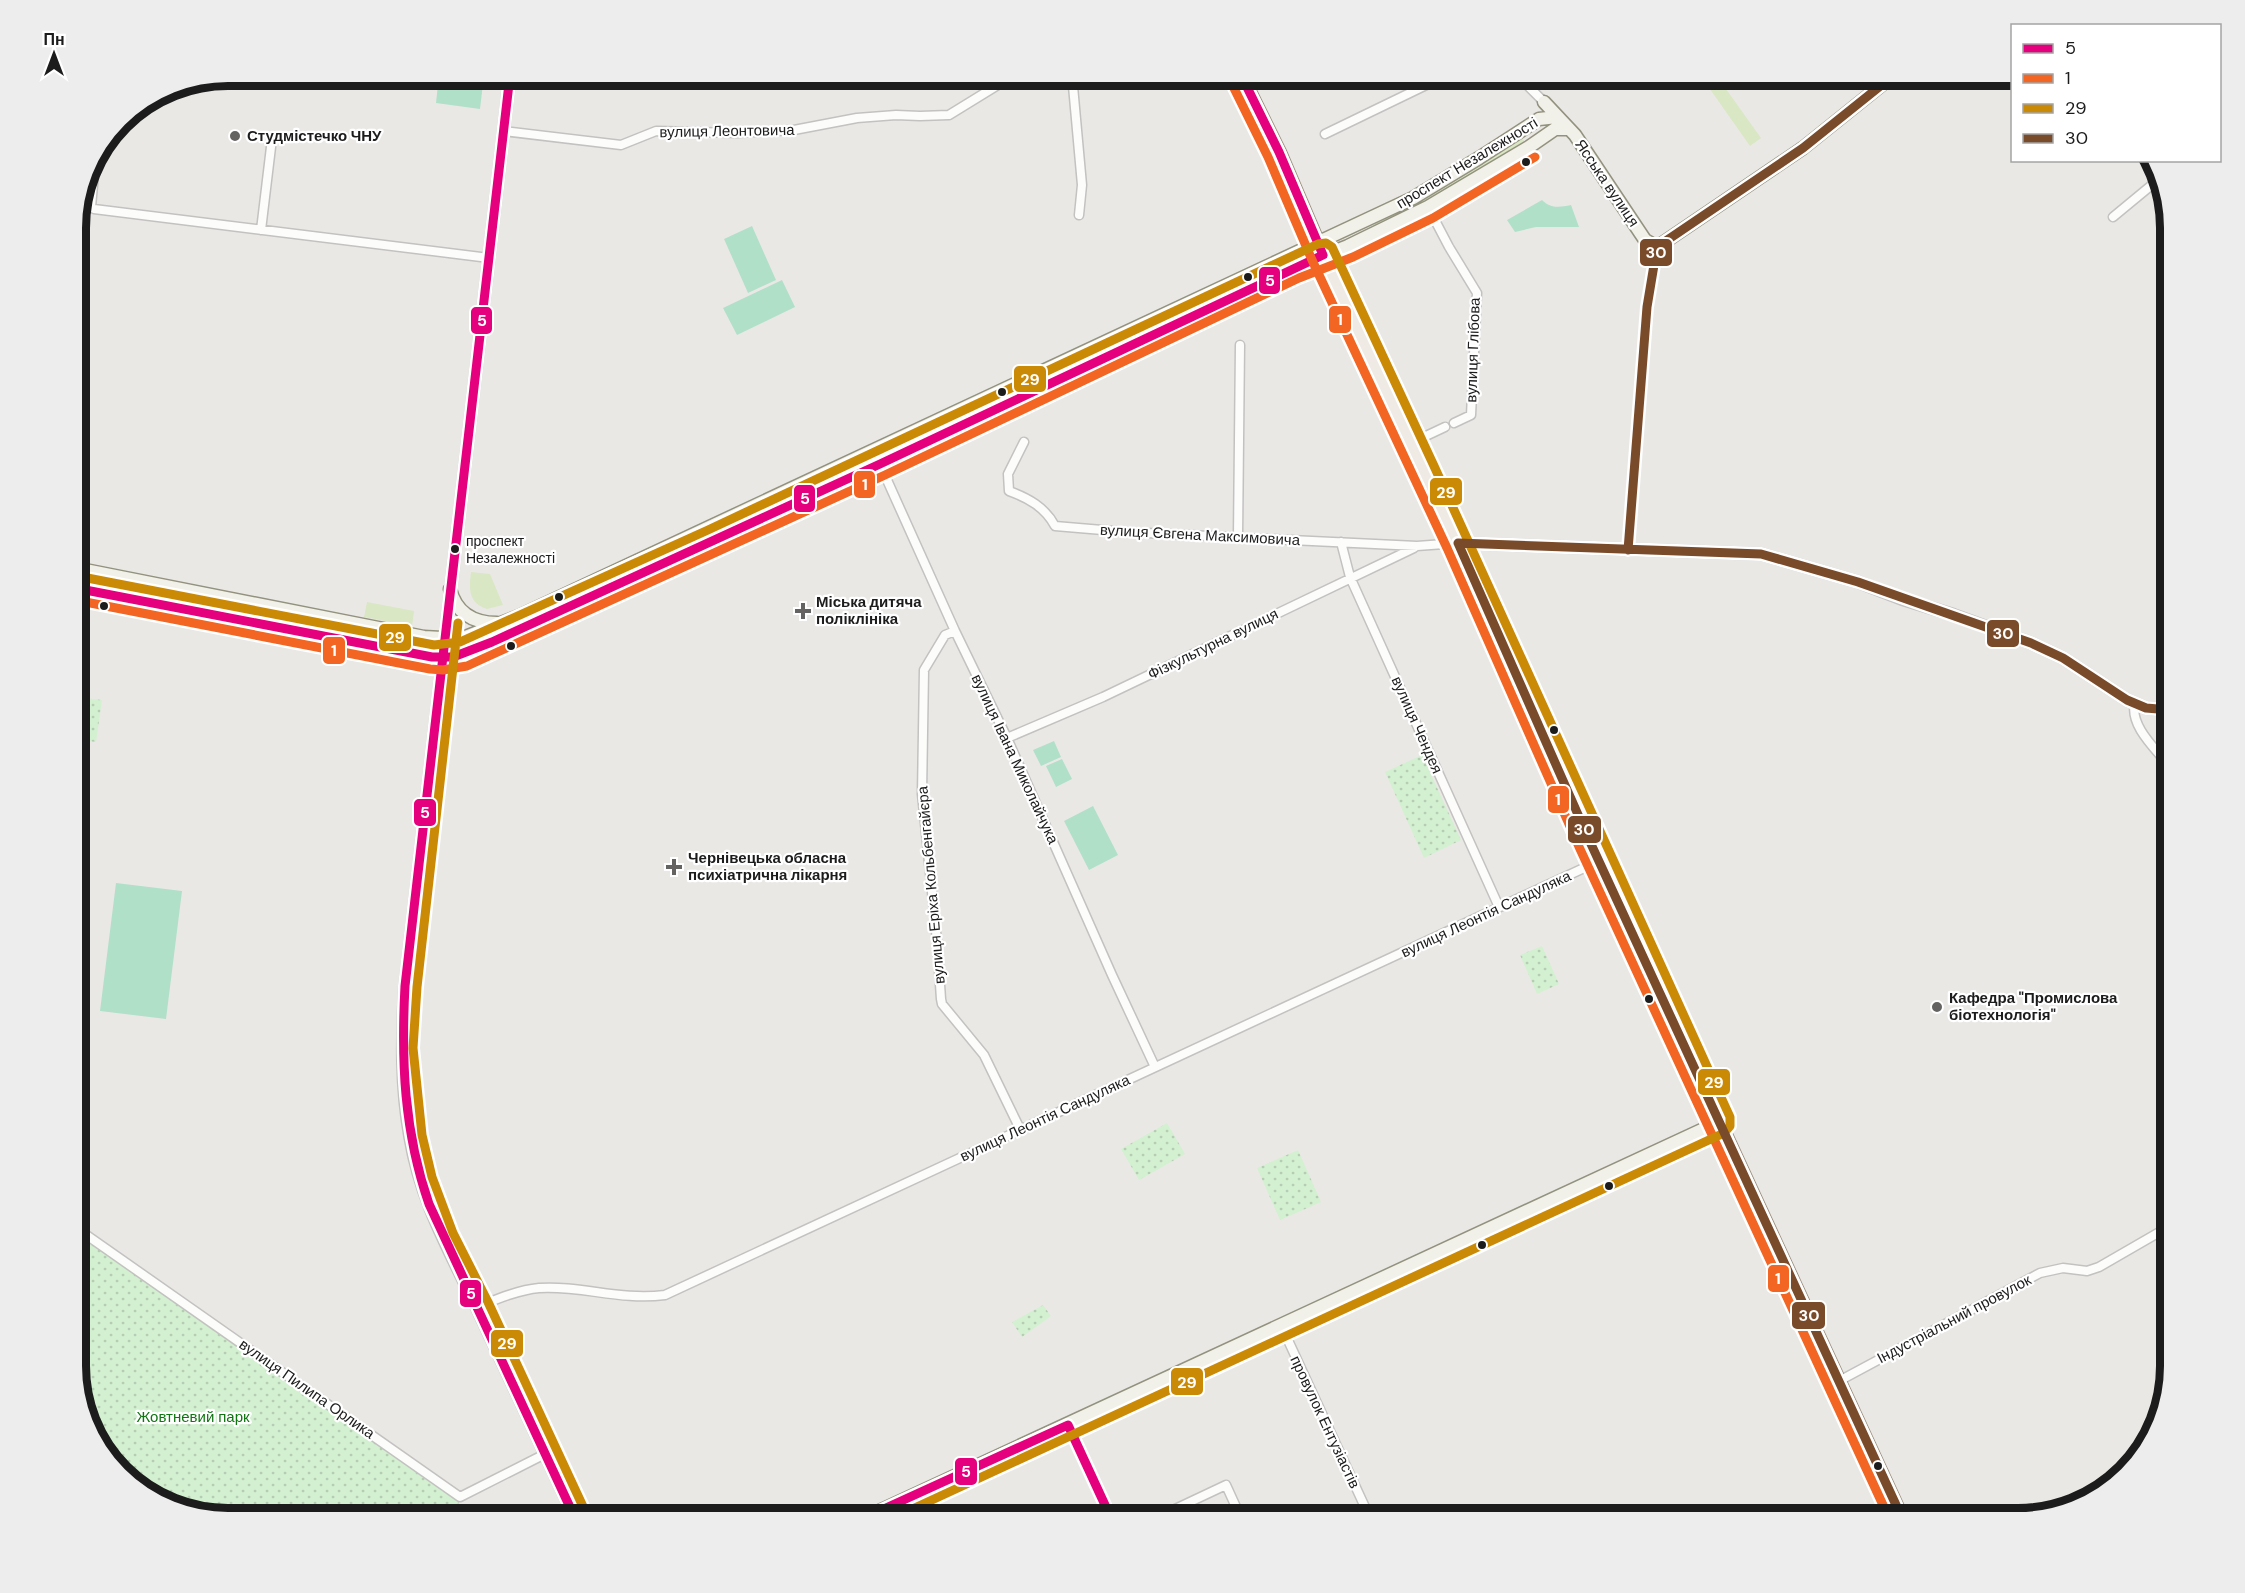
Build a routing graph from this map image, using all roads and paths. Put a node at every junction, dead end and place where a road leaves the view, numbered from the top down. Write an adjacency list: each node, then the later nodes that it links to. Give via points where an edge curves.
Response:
1 (509, 86): 12 (street)
2 (996, 86): 12 (street, вулиця Леонтовича, via 949,115 857,118 794,130 656,131 621,146)
3 (1073, 86): 18 (street, via 1082,185)
4 (1247, 86): 21 (main road, via 1280,152)
5 (1424, 86): 13 (street)
6 (1528, 86): 8 (street)
7 (1877, 86): 22 (main road, via 1803,148)
8 (1545, 102): 9 (main road, Ясська вулиця); 10 (main road)
9 (1557, 117): 10 (main road, проспект Незалежності); 11 (main road, Ясська вулиця)
10 (1539, 119): 21 (main road, проспект Незалежності, via 1413,198)
11 (1569, 129): 17 (main road, проспект Незалежності, via 1555,129); 22 (main road, Ясська вулиця, via 1645,240)
12 (503, 132): 24 (street)
13 (1325, 134)
14 (271, 147): 20 (street)
15 (93, 181): 20 (street, via 94,209)
16 (2153, 184): 19 (street)
17 (1428, 207): 23 (main road, проспект Незалежності); 26 (street, вулиця Глібова, via 1477,293 1471,415)
18 (1079, 215)
19 (2113, 217)
20 (261, 230): 24 (street)
21 (1317, 242): 23 (main road); 30 (main road, проспект Незалежності)
22 (1657, 247): 36 (street, via 1647,307)
23 (1323, 255): 29 (main road); 31 (main road, проспект Незалежності)
24 (489, 258): 39 (street)
25 (1240, 345): 32 (street)
26 (1454, 423)
27 (1445, 427): 29 (street)
28 (1024, 442): 32 (street, вулиця Євгена Максимовича, via 1008,474 1009,491 1031,499 1055,526)
29 (1411, 443): 34 (main road)
30 (874, 452): 31 (street, вулиця Івана Миколайчука); 41 (main road, проспект Незалежності)
31 (880, 464): 42 (street, вулиця Івана Миколайчука); 44 (main road, проспект Незалежності, via 492,642)
32 (1238, 536): 33 (street, вулиця Євгена Максимовича)
33 (1341, 542): 35 (street, вулиця Євгена Максимовича); 38 (street, вулиця Чендея)
34 (1458, 543): 35 (street, вулиця Євгена Максимовича); 36 (street); 49 (main road)
35 (1418, 546): 38 (street, Фізкультурна вулиця)
36 (1628, 550): 45 (street, via 1761,554 1818,569 2031,643 2063,658)
37 (86, 570): 43 (main road, проспект Незалежності)
38 (1350, 578): 47 (street, Фізкультурна вулиця, via 1103,697); 50 (street, вулиця Чендея)
39 (450, 589): 41 (main road, via 456,604 473,620); 43 (street)
40 (86, 590): 44 (main road, проспект Незалежності)
41 (507, 621): 43 (main road, проспект Незалежності, via 460,639)
42 (955, 631): 47 (street, вулиця Івана Миколайчука); 53 (street, вулиця Еріха Кольбенгайєра, via 945,635 924,670 922,794 940,991 942,1005 984,1055)
43 (444, 640): 44 (street)
44 (442, 658): 56 (street, via 401,1048 410,1137 427,1202)
45 (2134, 703): 46 (street); 48 (street, via 2136,723)
46 (2160, 710)
47 (1007, 738): 51 (street, вулиця Івана Миколайчука)
48 (2160, 754)
49 (1599, 861): 50 (street, вулиця Леонтія Сандуляка); 52 (main road)
50 (1499, 907): 51 (street, вулиця Леонтія Сандуляка)
51 (1155, 1067): 53 (street, вулиця Леонтія Сандуляка)
52 (1719, 1122): 57 (main road); 58 (main road)
53 (1020, 1129): 56 (street, вулиця Леонтія Сандуляка, via 665,1295 636,1298 542,1288)
54 (2160, 1231): 58 (street, Індустріальний провулок, via 2087,1271 2063,1268 2040,1273)
55 (86, 1235): 60 (street, вулиця Пилипа Орлика, via 460,1497)
56 (477, 1307): 60 (street)
57 (1281, 1325): 59 (main road); 66 (street, провулок Ентузіастів)
58 (1839, 1381): 67 (main road)
59 (1068, 1425): 62 (main road); 63 (street)
60 (545, 1454): 61 (street)
61 (570, 1508)
62 (886, 1508)
63 (1106, 1508)
64 (1177, 1508): 65 (street, via 1226,1485)
65 (1236, 1508)
66 (1365, 1508)
67 (1897, 1508)

